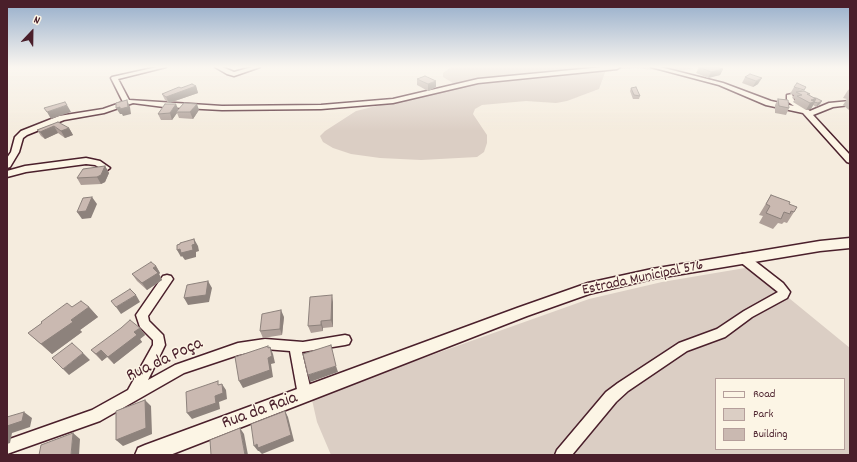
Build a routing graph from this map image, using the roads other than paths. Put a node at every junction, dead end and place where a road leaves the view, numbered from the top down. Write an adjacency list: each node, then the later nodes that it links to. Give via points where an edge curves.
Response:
1 (120, 89): 5 (street)
2 (446, 89): 5 (street, via 381,102 318,107 203,107)
3 (733, 89): 7 (street, via 769,103)
4 (790, 95): 7 (street, via 791,101)
5 (127, 102): 9 (street, via 102,111 62,118 24,133 19,137 15,152)
6 (850, 104): 7 (street, via 832,105)
7 (807, 112): 8 (street)
8 (850, 160)
9 (7, 165)
10 (106, 168): 11 (street, via 86,161 25,169)
11 (7, 174)
12 (846, 243): 13 (main road, Estrada Municipal 576)
13 (743, 258): 17 (main road, Estrada Municipal 576, via 636,277 588,289); 22 (street, via 779,286 784,292 783,296 752,311 721,333 683,346 623,388 611,397)
14 (167, 279): 18 (street, via 142,315 144,323 159,339)
15 (345, 340): 16 (street, Rua da Poça)
16 (295, 347): 18 (street, Rua da Poça, via 265,344 238,349 180,370); 19 (street)
17 (375, 369): 19 (main road, Rua da Raia)
18 (133, 395): 20 (street, Rua da Poça, via 96,416)
19 (305, 396): 21 (main road, Rua da Raia)
20 (7, 446)
21 (145, 455)
22 (562, 455)

